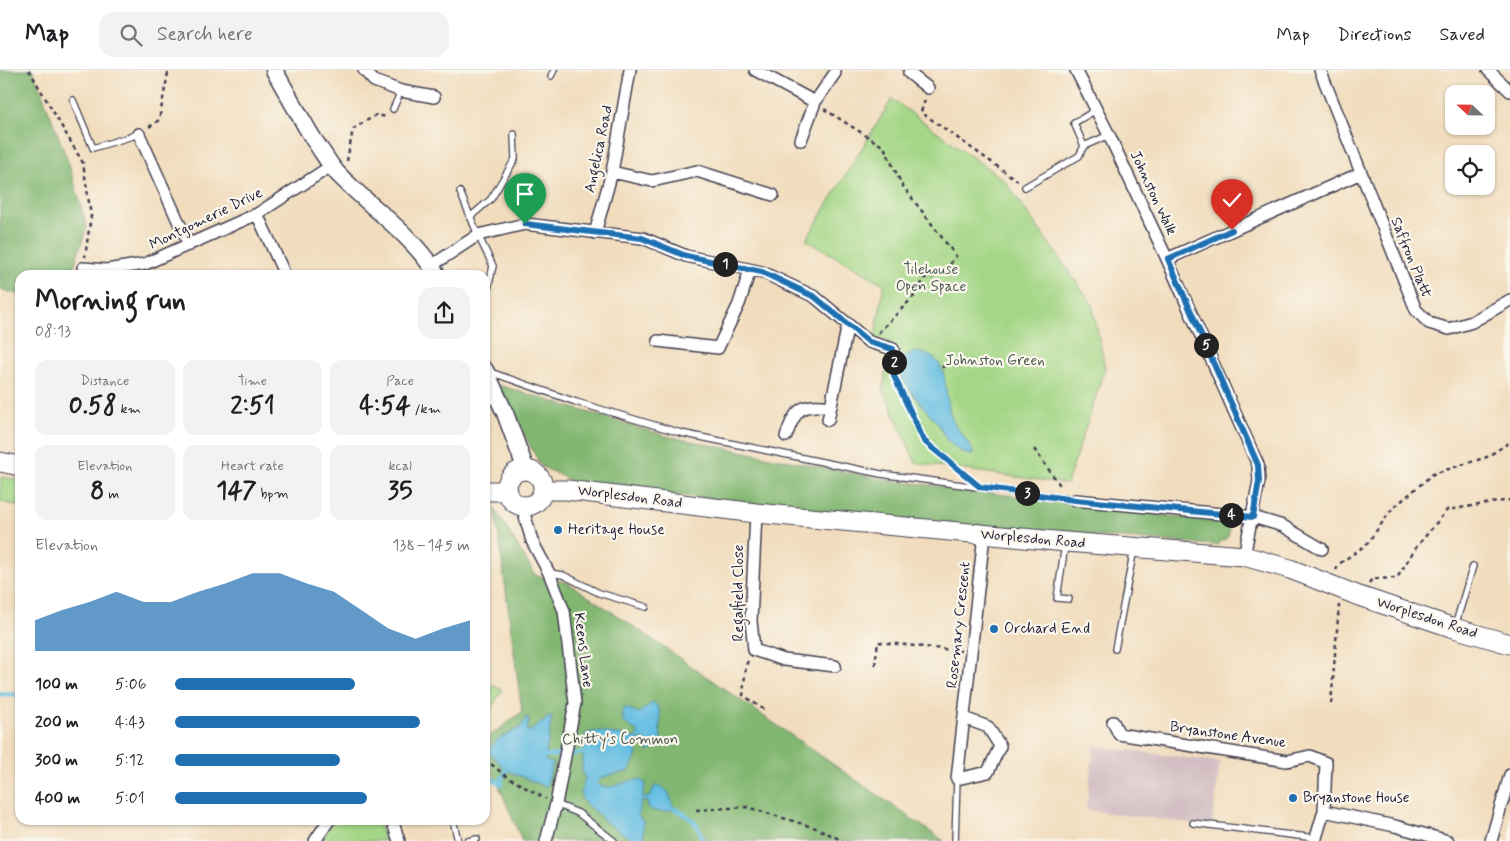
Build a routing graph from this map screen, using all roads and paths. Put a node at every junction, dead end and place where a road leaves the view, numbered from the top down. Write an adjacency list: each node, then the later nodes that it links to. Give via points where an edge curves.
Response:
1 (29, 70): 37 (path, via 83,163 91,216)
2 (167, 70): 20 (path, via 159,120)
3 (274, 70): 25 (street)
4 (364, 70): 13 (street, via 374,81)
5 (630, 70): 26 (street, Angelica Road)
6 (755, 70): 17 (street)
7 (911, 70): 12 (street, via 909,73)
8 (1076, 70): 19 (street, Johnston Walk)
9 (1320, 70): 27 (street, Saffron Platt)
10 (1488, 70): 14 (street)
11 (835, 73): 17 (street)
12 (928, 88): 28 (path, via 921,112)
13 (401, 91): 15 (street); 18 (lane)
14 (1510, 91)
15 (434, 97)
16 (73, 100): 20 (lane, via 93,148)
17 (815, 102): 23 (street); 46 (path, via 884,147 902,185 956,256 947,269 932,278 923,278 920,290)
18 (393, 109): 25 (path, via 390,118 376,115 353,129 346,164)
19 (1096, 110): 22 (street, Johnston Walk); 24 (lane, via 1074,123)
20 (139, 134): 35 (street)
21 (514, 134): 32 (lane, via 514,159 490,199)
22 (1109, 135): 24 (lane); 36 (street, Johnston Walk)
23 (801, 140)
24 (1084, 146): 28 (lane, via 1079,156)
25 (335, 170): 31 (street, Montgomerie Drive); 39 (street, via 401,231)
26 (612, 172): 30 (street, via 652,181 697,171); 33 (street, Angelica Road)
27 (1361, 173): 36 (street); 43 (street, Saffron Platt, via 1408,294 1416,310 1429,323 1449,329 1472,322)
28 (1025, 187)
29 (460, 192): 32 (lane)
30 (773, 195)
31 (257, 214): 35 (street, Montgomerie Drive); 38 (street)
32 (470, 217): 34 (lane)
33 (595, 233): 34 (street, via 525,224); 41 (street, via 642,238 686,256)
34 (478, 235): 40 (street); 42 (lane, via 493,266)
35 (189, 245): 37 (street, Montgomerie Drive, via 145,264 106,270)
36 (1168, 259): 68 (street, Johnston Walk, via 1258,465 1259,481)
37 (83, 268)
38 (283, 270)
39 (433, 270)
40 (435, 270)
41 (750, 270): 44 (street, via 762,272 815,297); 45 (street, via 739,304 718,348)
42 (490, 280)
43 (1510, 300)
44 (848, 324): 46 (street); 52 (street)
45 (658, 340)
46 (869, 342): 47 (street)
47 (893, 349): 60 (path, via 894,376 924,441)
48 (947, 362): 49 (path)
49 (942, 368)
50 (490, 372): 60 (lane, via 576,402 680,432 881,474)
51 (490, 379): 59 (street)
52 (831, 407): 53 (street); 54 (street, via 806,407 793,417)
53 (828, 420)
54 (786, 436)
55 (1510, 442): 76 (path, via 1487,457 1433,474 1392,508 1367,544 1339,564)
56 (1034, 449): 64 (path)
57 (0, 462): 58 (main road)
58 (15, 465)
59 (526, 470): 61 (main road, via 537,474); 63 (main road, via 512,476)
60 (980, 487): 64 (lane)
61 (543, 490): 66 (main road, via 534,504); 67 (main road, Worplesdon Road, via 567,490)
62 (490, 491): 63 (main road)
63 (508, 491): 66 (main road, via 511,499)
64 (1072, 499): 68 (street)
65 (1510, 500): 77 (path, via 1447,510 1414,550 1398,578 1372,580)
66 (522, 506): 75 (street, Keens Lane, via 532,541)
67 (756, 513): 69 (main road, Worplesdon Road); 83 (street, Regalfield Close, via 751,621)
68 (1253, 517): 72 (street, via 1283,526); 73 (street, Johnston Walk)
69 (984, 534): 70 (main road, Worplesdon Road); 84 (street, Rosemary Crescent)
70 (1066, 542): 71 (main road, Worplesdon Road); 78 (lane, via 1057,598)
71 (1134, 547): 73 (main road, Worplesdon Road); 82 (lane)
72 (1322, 550)
73 (1244, 556): 76 (main road, Worplesdon Road, via 1290,569)
74 (1473, 566): 80 (lane)
75 (549, 573): 79 (lane, via 563,575 600,593); 94 (street, Keens Lane, via 564,611 575,703)
76 (1335, 587): 77 (main road, Worplesdon Road); 87 (path)
77 (1359, 596): 80 (main road, Worplesdon Road)
78 (1069, 600)
79 (646, 607)
80 (1454, 628): 81 (main road, Worplesdon Road)
81 (1510, 644)
82 (1115, 648)
83 (754, 650): 86 (street, Regalfield Close, via 784,660); 88 (path, via 746,665 743,695)
84 (971, 652): 85 (path, via 878,642); 89 (street, Rosemary Crescent)
85 (875, 665)
86 (836, 666)
87 (1331, 704)
88 (766, 711)
89 (964, 718): 93 (street, Rosemary Crescent); 93 (street, via 988,727 1000,746 988,772)
90 (1112, 722): 96 (street, Bryanstone Avenue, via 1120,734 1288,760 1310,756 1326,763)
91 (490, 763): 94 (path, via 507,777)
92 (1510, 775): 112 (street)
93 (957, 779): 110 (lane)
94 (556, 804): 107 (street, Keens Lane); 108 (lane, via 578,813)
95 (696, 810): 109 (path, via 747,807 819,828)
96 (1324, 811): 102 (street, Bryanstone Avenue); 111 (street)
97 (1193, 823): 102 (lane)
98 (326, 825): 103 (street)
99 (394, 825): 104 (street)
100 (454, 825): 105 (lane)
101 (477, 839): 106 (lane)
102 (1316, 840)
103 (315, 841)
104 (399, 841)
105 (458, 841)
106 (468, 841)
107 (546, 841)
108 (614, 841)
109 (843, 841)
110 (955, 841)
111 (1448, 841)
112 (1491, 841)

